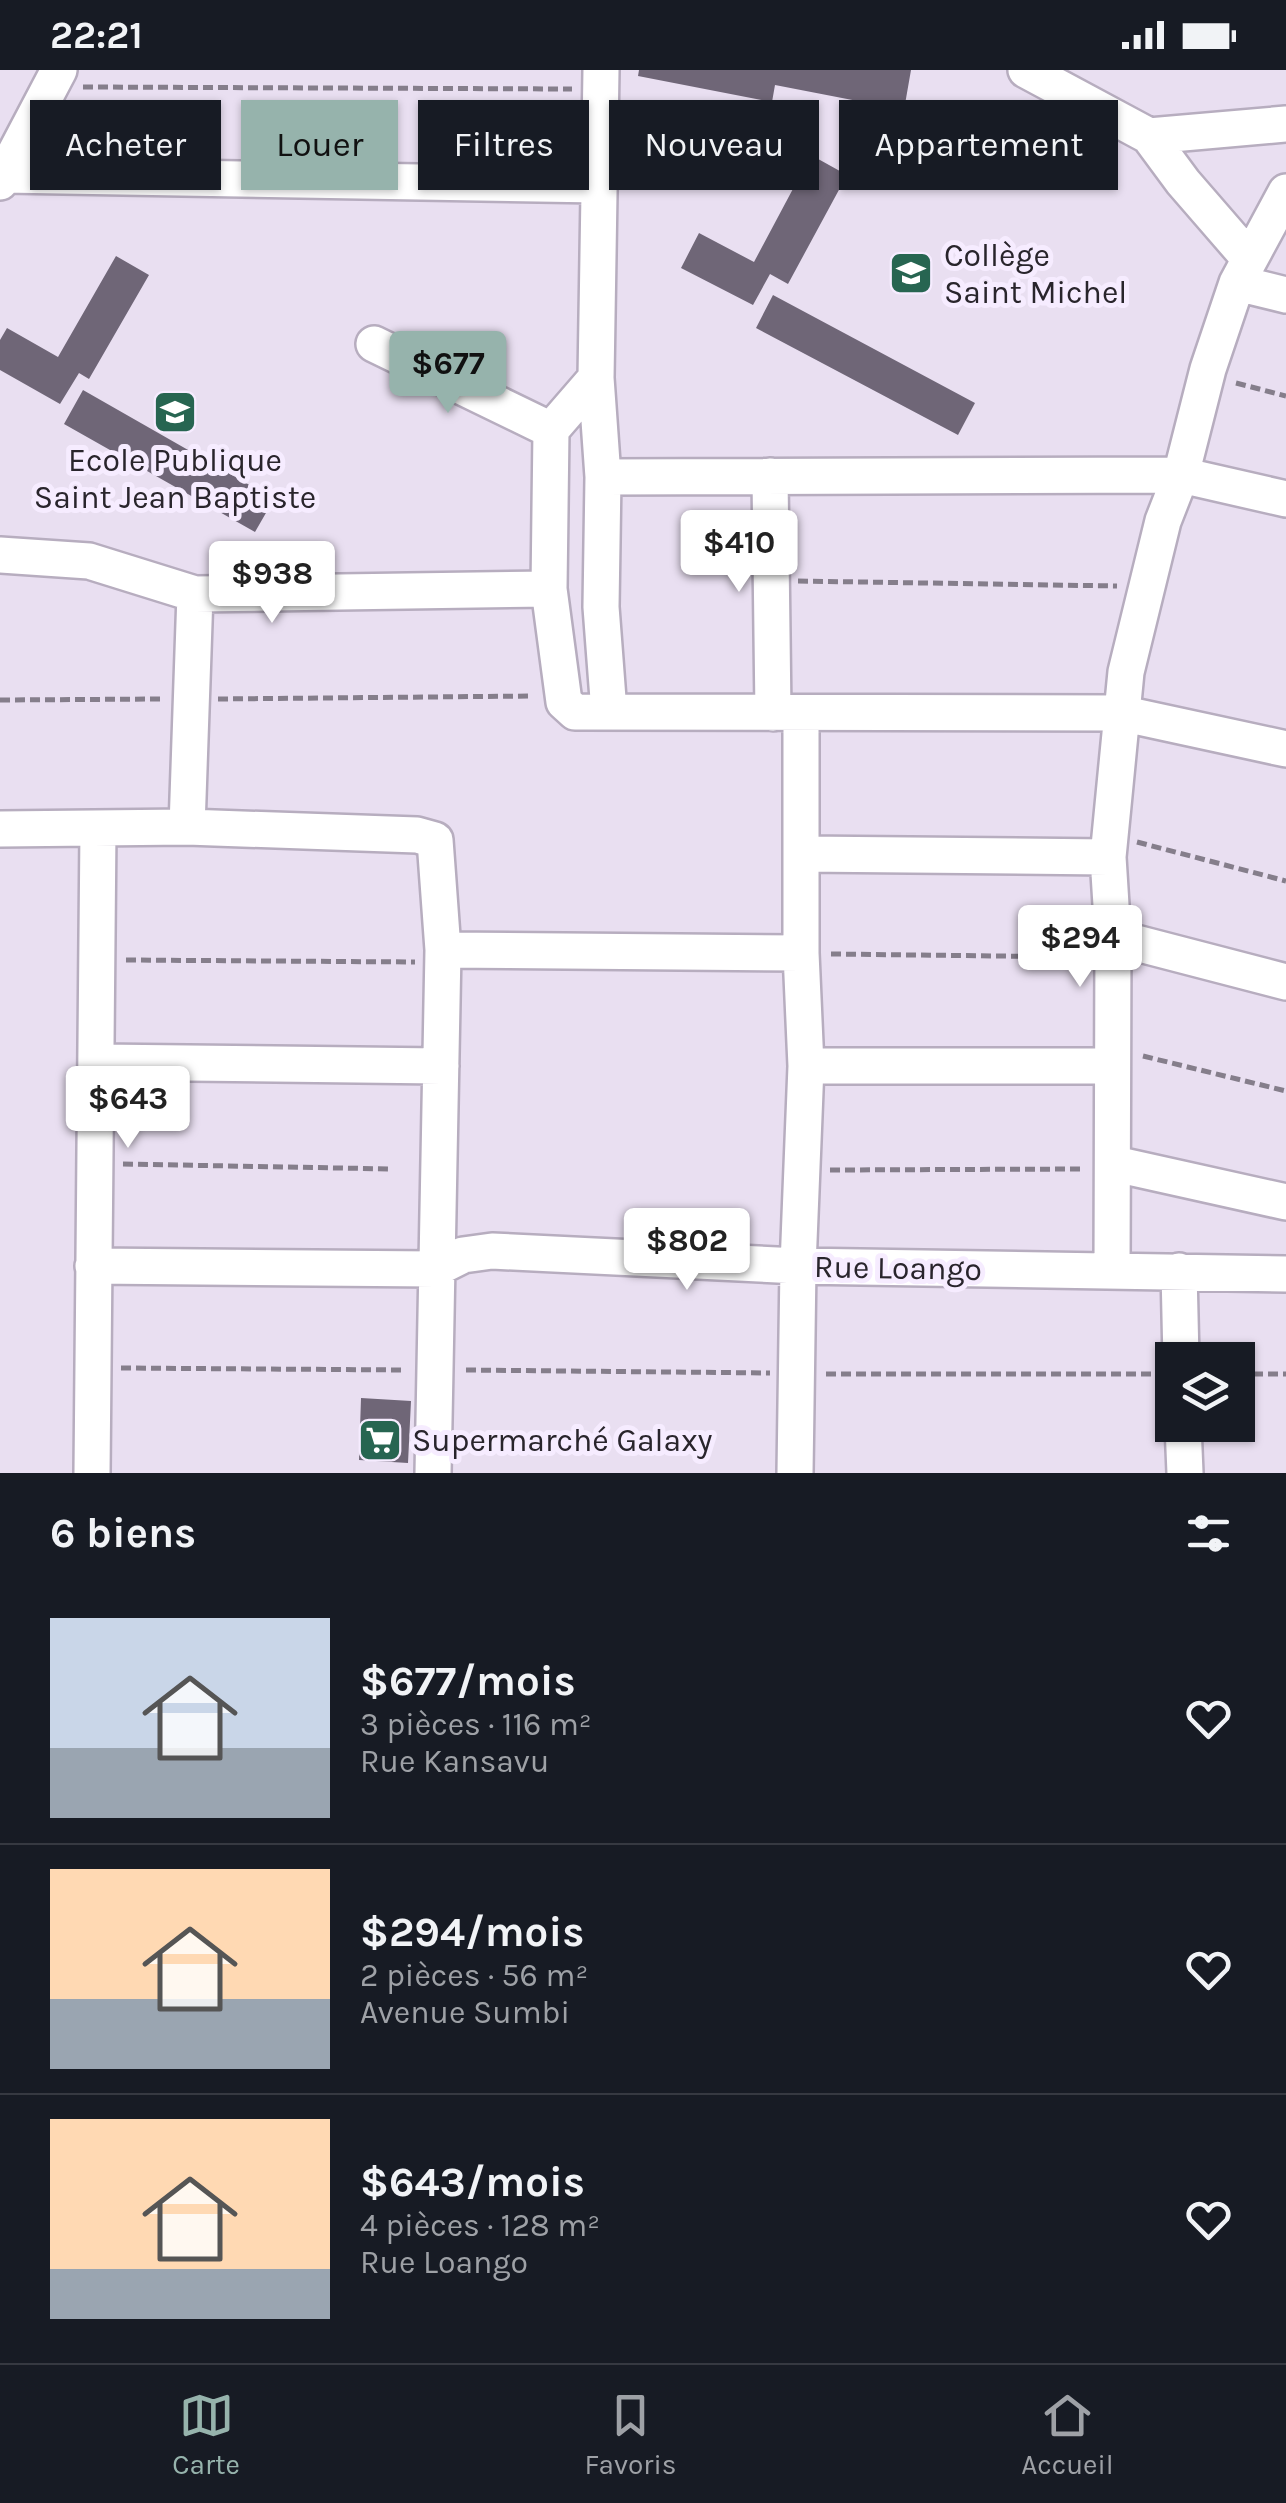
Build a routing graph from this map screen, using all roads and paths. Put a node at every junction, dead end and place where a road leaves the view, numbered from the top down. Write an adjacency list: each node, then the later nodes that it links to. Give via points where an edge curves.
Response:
1 (1026, 70): 5 (street)
2 (55, 78): 3 (path); 6 (street)
3 (601, 80): 7 (street)
4 (1286, 124): 5 (street)
5 (1150, 136): 9 (street)
6 (2, 178): 7 (street)
7 (599, 184): 13 (street)
8 (1286, 192): 9 (street)
9 (1242, 270): 10 (street); 12 (street)
10 (1286, 295)
11 (374, 344): 15 (street)
12 (1206, 375): 14 (path); 16 (street)
13 (596, 378): 15 (street); 17 (street)
14 (1286, 396)
15 (551, 430): 23 (street)
16 (1181, 474): 18 (street); 19 (street); 22 (street)
17 (603, 476): 18 (street); 28 (street, via 601,607)
18 (770, 476): 21 (street)
19 (1286, 499)
20 (0, 555): 24 (street, via 89,562)
21 (772, 580): 22 (path); 30 (street)
22 (1145, 586): 29 (street)
23 (549, 589): 24 (street); 25 (street)
24 (195, 594): 26 (street)
25 (563, 696): 26 (path); 28 (street, via 569,710)
26 (191, 699): 27 (path); 32 (street)
27 (0, 700)
28 (609, 712): 30 (street)
29 (1120, 712): 30 (street); 31 (street); 35 (street)
30 (787, 713): 36 (street)
31 (1286, 748)
32 (187, 827): 33 (street); 40 (street, via 427,835 437,848)
33 (98, 828): 34 (street); 41 (street)
34 (0, 829)
35 (1109, 846): 36 (street); 37 (path); 38 (street)
36 (802, 854): 39 (street)
37 (1286, 881)
38 (1112, 947): 39 (path); 42 (street); 43 (street)
39 (801, 953): 40 (street); 46 (street)
40 (443, 956): 41 (path); 45 (street)
41 (98, 960): 44 (street)
42 (1286, 982)
43 (1112, 1058): 46 (street); 47 (path); 49 (street)
44 (98, 1062): 45 (street); 48 (street)
45 (441, 1066): 55 (street)
46 (806, 1066): 51 (street)
47 (1286, 1092)
48 (96, 1164): 50 (path); 53 (street)
49 (1115, 1166): 51 (path); 52 (street); 56 (street)
50 (392, 1169)
51 (802, 1170): 54 (street)
52 (1286, 1202)
53 (93, 1266): 55 (street, Rue Loango); 60 (street)
54 (798, 1266): 55 (street, Rue Loango, via 492,1251); 56 (street, Rue Loango); 62 (street)
55 (436, 1268): 61 (street)
56 (1112, 1271): 57 (street, Rue Loango)
57 (1179, 1271): 58 (street, Rue Loango); 59 (street)
58 (1286, 1274)
59 (1181, 1342)
60 (93, 1368): 61 (path); 67 (street)
61 (432, 1370): 62 (path); 68 (street)
62 (795, 1374): 63 (path); 69 (street)
63 (1155, 1374)
64 (1255, 1374): 65 (path)
65 (1286, 1374)
66 (1184, 1442): 70 (street)
67 (92, 1473)
68 (433, 1473)
69 (795, 1473)
70 (1185, 1473)

